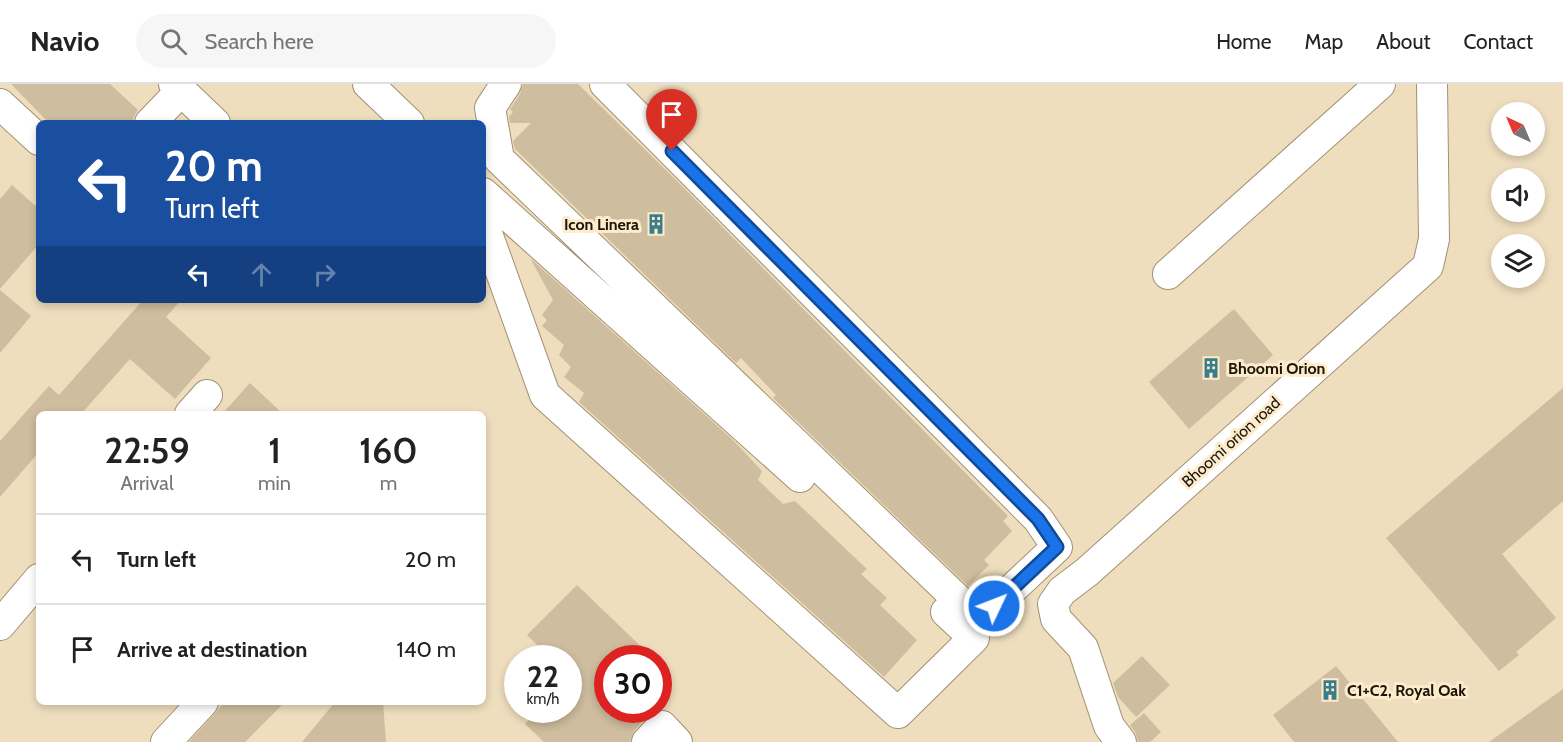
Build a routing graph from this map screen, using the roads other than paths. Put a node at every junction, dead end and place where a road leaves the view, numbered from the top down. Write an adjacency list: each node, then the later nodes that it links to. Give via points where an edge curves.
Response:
1 (368, 84): 10 (street)
2 (506, 84): 3 (street, via 490,108 499,159 979,620 1057,547 1038,519)
3 (605, 84)
4 (1380, 84): 14 (street)
5 (1432, 84): 21 (street, Bhoomi orion road, via 1434,239 1428,266 1062,591 1053,604 1056,619 1083,648 1109,726)
6 (178, 87): 8 (street); 9 (street)
7 (0, 104): 11 (street)
8 (152, 120)
9 (212, 120)
10 (406, 120)
11 (36, 137)
12 (486, 196): 13 (street, via 714,398 974,638 898,713 545,395)
13 (486, 230)
14 (1168, 274)
15 (36, 583): 16 (street)
16 (0, 625)
17 (200, 705): 18 (street)
18 (166, 742)
19 (647, 742): 20 (street, via 662,726)
20 (677, 742)
21 (1121, 742)

